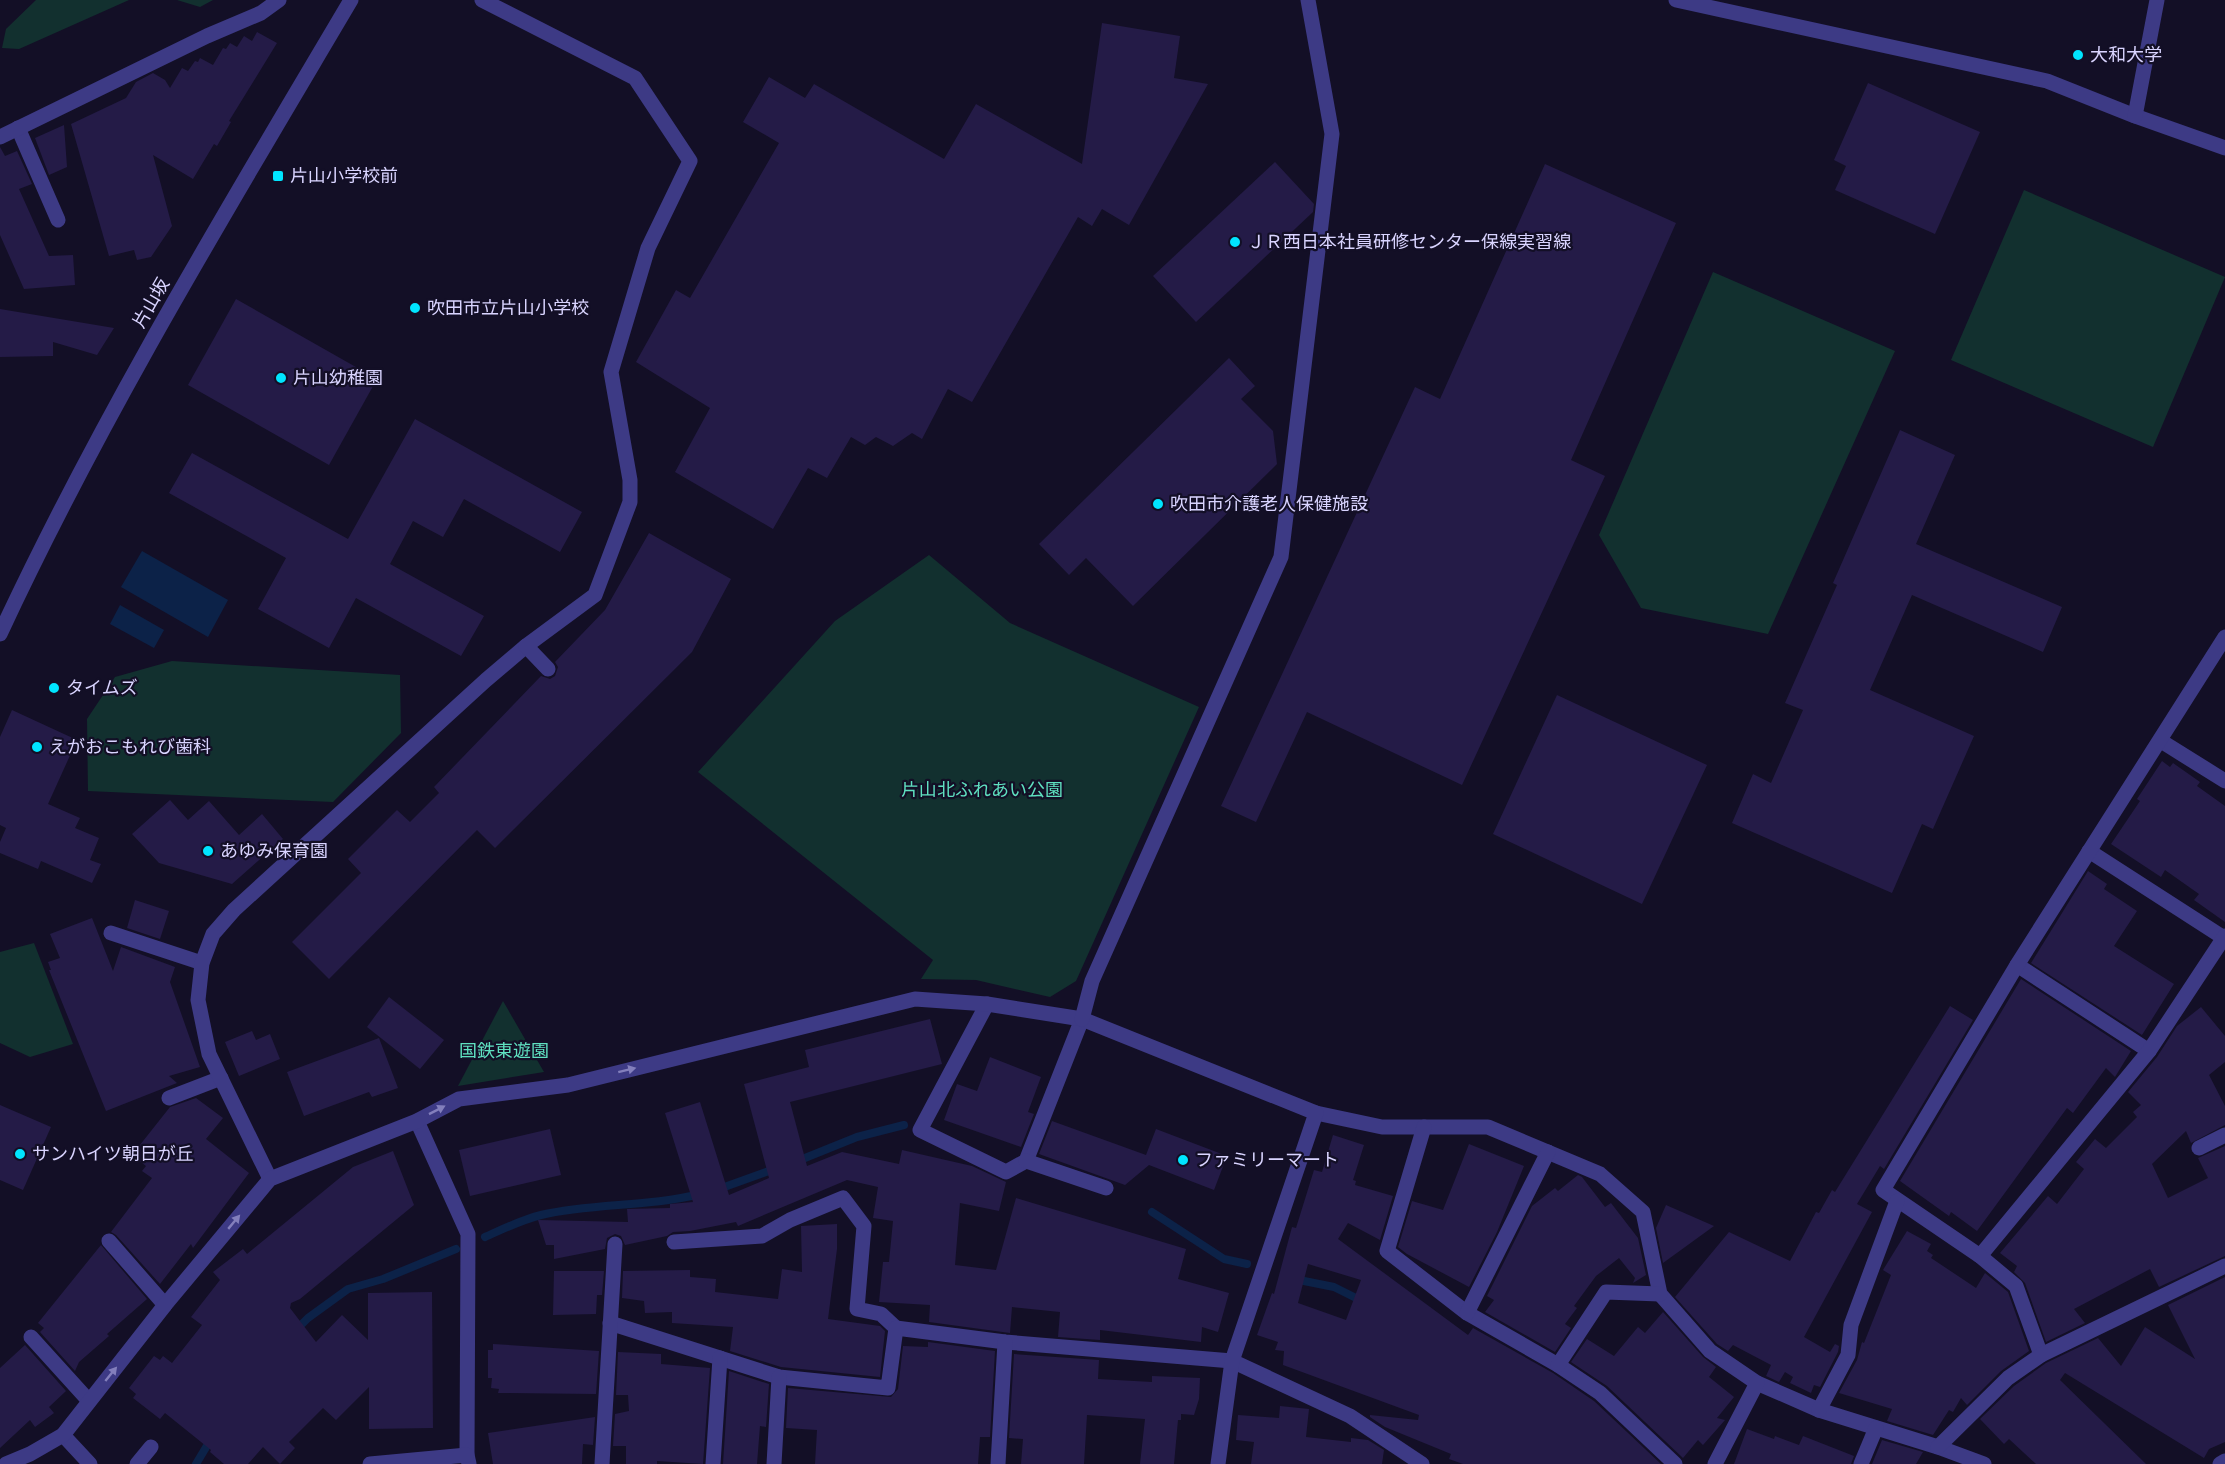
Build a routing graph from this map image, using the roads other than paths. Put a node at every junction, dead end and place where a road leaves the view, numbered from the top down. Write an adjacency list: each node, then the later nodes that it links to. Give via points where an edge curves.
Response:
1 (279, 0): 8 (street, via 261,13)
2 (351, 0): 12 (street, 片山坂, via 134,371)
3 (482, 0): 14 (street, via 635,78 690,160 648,248 611,372 630,480 630,502 595,595)
4 (1308, 0): 24 (street, via 1332,134 1281,557 1092,981)
5 (1676, 0): 7 (street, via 2047,81)
6 (2157, 0): 7 (street)
7 (2135, 116): 10 (street)
8 (18, 128): 9 (street); 11 (street)
9 (0, 137)
10 (2225, 148)
11 (58, 220)
12 (0, 634)
13 (2225, 638): 16 (street)
14 (526, 646): 15 (street); 21 (street, via 234,910 213,934)
15 (548, 669)
16 (2161, 741): 17 (street); 18 (street)
17 (2225, 781)
18 (2090, 851): 20 (street); 22 (street)
19 (111, 933): 21 (street)
20 (2224, 937): 25 (street)
21 (202, 963): 26 (street, via 198,1000 209,1054)
22 (2018, 965): 25 (street); 37 (street, via 1883,1190)
23 (987, 1004): 24 (street); 29 (street, one-way to 23, via 459,1099 568,1085 915,999); 34 (street, via 920,1130 1006,1172)
24 (1082, 1019): 28 (street); 34 (street)
25 (2149, 1051): 41 (street)
26 (221, 1078): 27 (street); 35 (street)
27 (169, 1098)
28 (1316, 1113): 30 (street, via 1382,1127); 52 (street)
29 (417, 1121): 35 (street); 63 (street, via 468,1234)
30 (1424, 1127): 33 (street, via 1488,1127); 45 (street, via 1387,1251)
31 (2225, 1135): 32 (street)
32 (2199, 1148)
33 (1548, 1152): 43 (street, via 1600,1174 1643,1212); 45 (street)
34 (1026, 1161): 36 (street)
35 (270, 1179): 44 (street, one-way to 35)
36 (1106, 1188)
37 (1897, 1201): 41 (street); 57 (street, via 1851,1324 1848,1355)
38 (110, 1241): 44 (street)
39 (674, 1242): 47 (street, via 762,1236 843,1198 864,1226 857,1310 881,1314)
40 (615, 1244): 46 (street)
41 (1980, 1256): 50 (street, via 2016,1286)
42 (2225, 1266): 50 (street)
43 (1660, 1294): 53 (street, via 1606,1292); 55 (street, via 1710,1351)
44 (165, 1305): 56 (street, one-way to 44)
45 (1467, 1313): 53 (street)
46 (610, 1323): 51 (street); 69 (street)
47 (896, 1328): 49 (street); 54 (street, via 888,1388)
48 (31, 1337): 56 (street)
49 (1005, 1342): 52 (street); 72 (street)
50 (2041, 1355): 62 (street, via 2008,1378)
51 (720, 1358): 54 (street); 70 (street)
52 (1232, 1361): 60 (street, via 1350,1416); 73 (street)
53 (1558, 1365): 76 (street, via 1600,1393)
54 (779, 1377): 71 (street)
55 (1757, 1383): 57 (street); 77 (street)
56 (89, 1401): 59 (street)
57 (1819, 1410): 58 (street)
58 (1876, 1428): 62 (street); 78 (street)
59 (63, 1435): 65 (street); 66 (street)
60 (1396, 1446): 74 (street); 75 (street)
61 (151, 1447): 67 (street)
62 (1938, 1447): 79 (street)
63 (468, 1459): 68 (street)
64 (2225, 1461): 80 (street)
65 (6, 1464)
66 (90, 1464)
67 (136, 1464)
68 (370, 1464)
69 (602, 1464)
70 (713, 1464)
71 (774, 1464)
72 (998, 1464)
73 (1218, 1464)
74 (1394, 1464)
75 (1422, 1464)
76 (1675, 1464)
77 (1715, 1464)
78 (1861, 1464)
79 (1984, 1464)
80 (2220, 1464)

